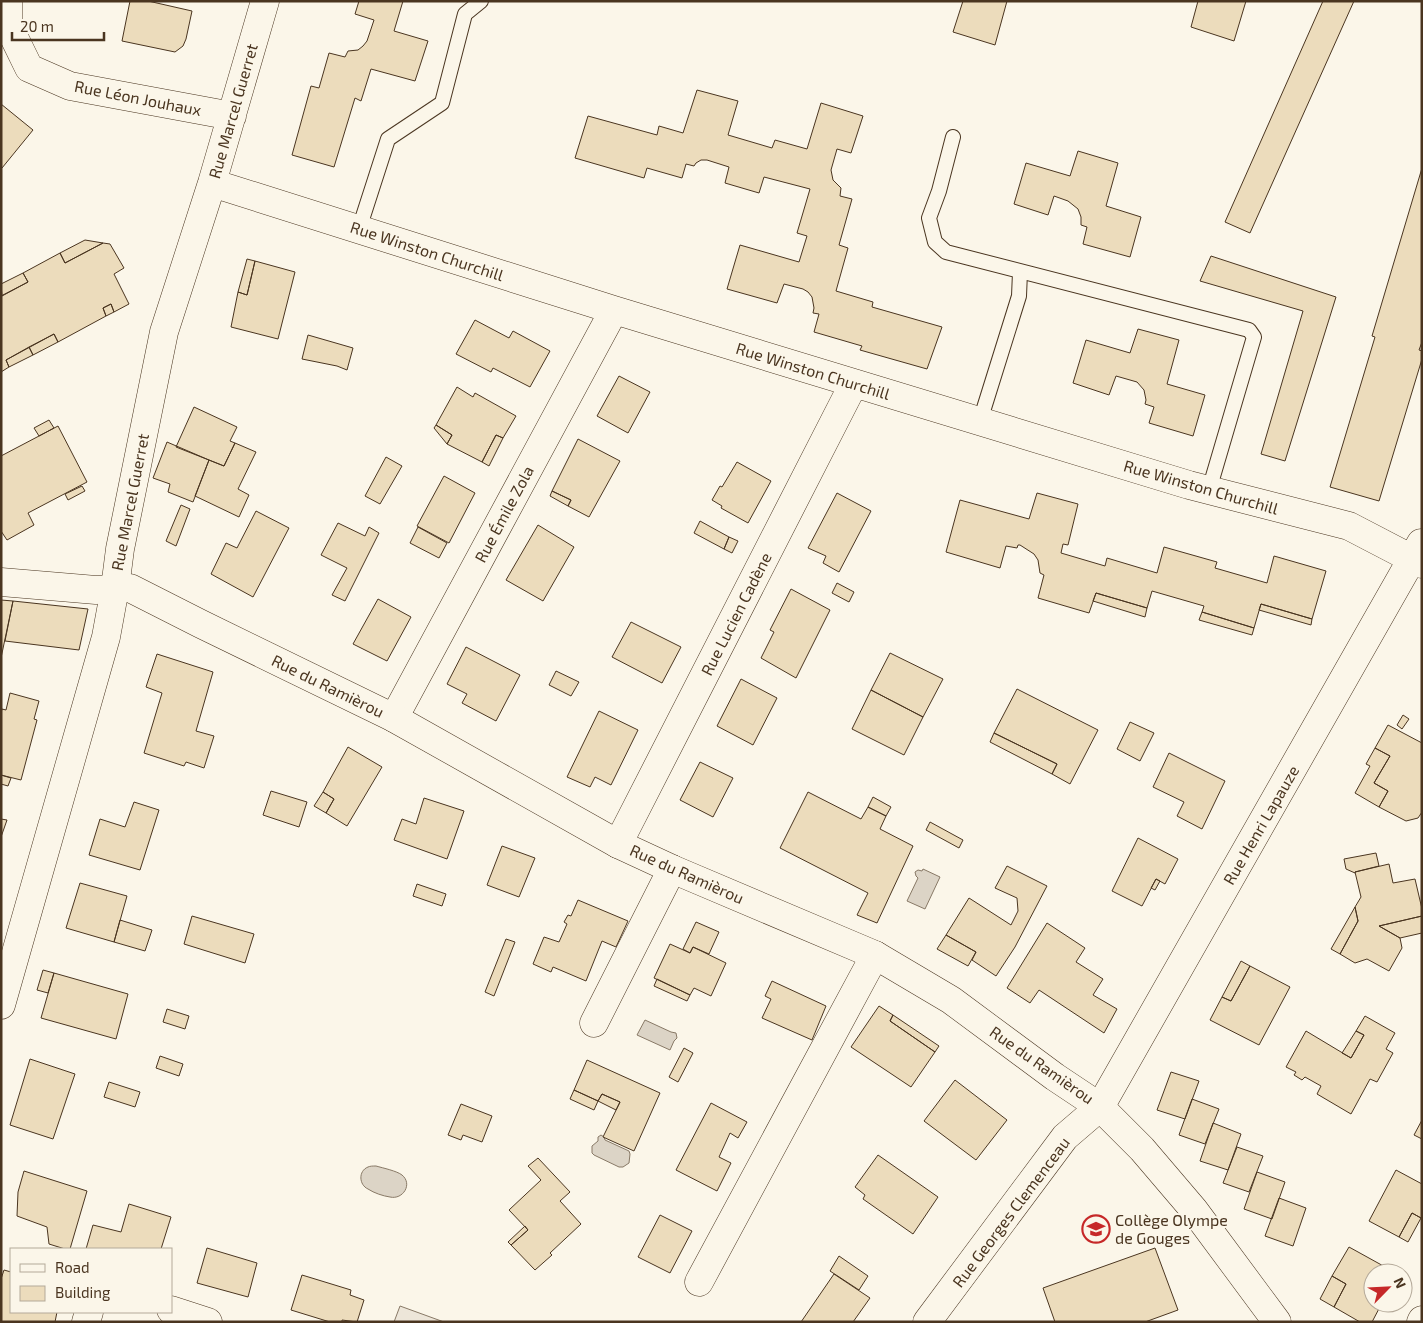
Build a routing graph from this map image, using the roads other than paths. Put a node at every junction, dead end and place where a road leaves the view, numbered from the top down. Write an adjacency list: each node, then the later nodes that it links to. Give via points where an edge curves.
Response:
1 (8, 1): 4 (street, Rue Léon Jouhaux, via 8,25 29,68 70,86)
2 (265, 1): 4 (street, Rue Marcel Guerret)
3 (481, 1): 7 (lane, via 465,14 442,103 388,139)
4 (232, 116): 6 (street, Rue Marcel Guerret)
5 (953, 137): 8 (lane, via 929,218 935,242 946,252)
6 (212, 183): 7 (street, Rue Winston Churchill); 15 (street, Rue Marcel Guerret, via 164,332)
7 (359, 229): 9 (street, Rue Winston Churchill)
8 (1020, 272): 11 (lane, via 1019,296); 12 (lane, via 1249,330 1254,337)
9 (614, 310): 10 (street, Rue Winston Churchill); 16 (street, Rue Émile Zola)
10 (854, 383): 11 (street, Rue Winston Churchill); 17 (street, Rue Lucien Cadène)
11 (980, 421): 12 (street, Rue Winston Churchill)
12 (1209, 490): 13 (street, Rue Winston Churchill, via 1349,526 1384,545)
13 (1419, 555): 22 (street, Rue Henri Lapauze)
14 (1, 582): 15 (street, Rue du Ramièrou, via 96,590)
15 (115, 588): 16 (street, Rue du Ramièrou, via 130,588); 20 (street, Rue Marcel Guerret, via 106,637)
16 (394, 718): 17 (street, Rue du Ramièrou)
17 (618, 844): 18 (street, Rue du Ramièrou)
18 (672, 869): 19 (street, Rue du Ramièrou); 21 (street)
19 (875, 955): 22 (street, Rue du Ramièrou, via 951,1000 1055,1078); 23 (street)
20 (1, 1005)
21 (594, 1023)
22 (1100, 1107): 26 (street, Rue Georges Clemenceau, via 1065,1137); 27 (street, Rue du Ramièrou, via 1142,1149 1194,1210)
23 (699, 1282)
24 (172, 1310): 25 (street)
25 (208, 1322)
26 (927, 1322)
27 (1277, 1322)

